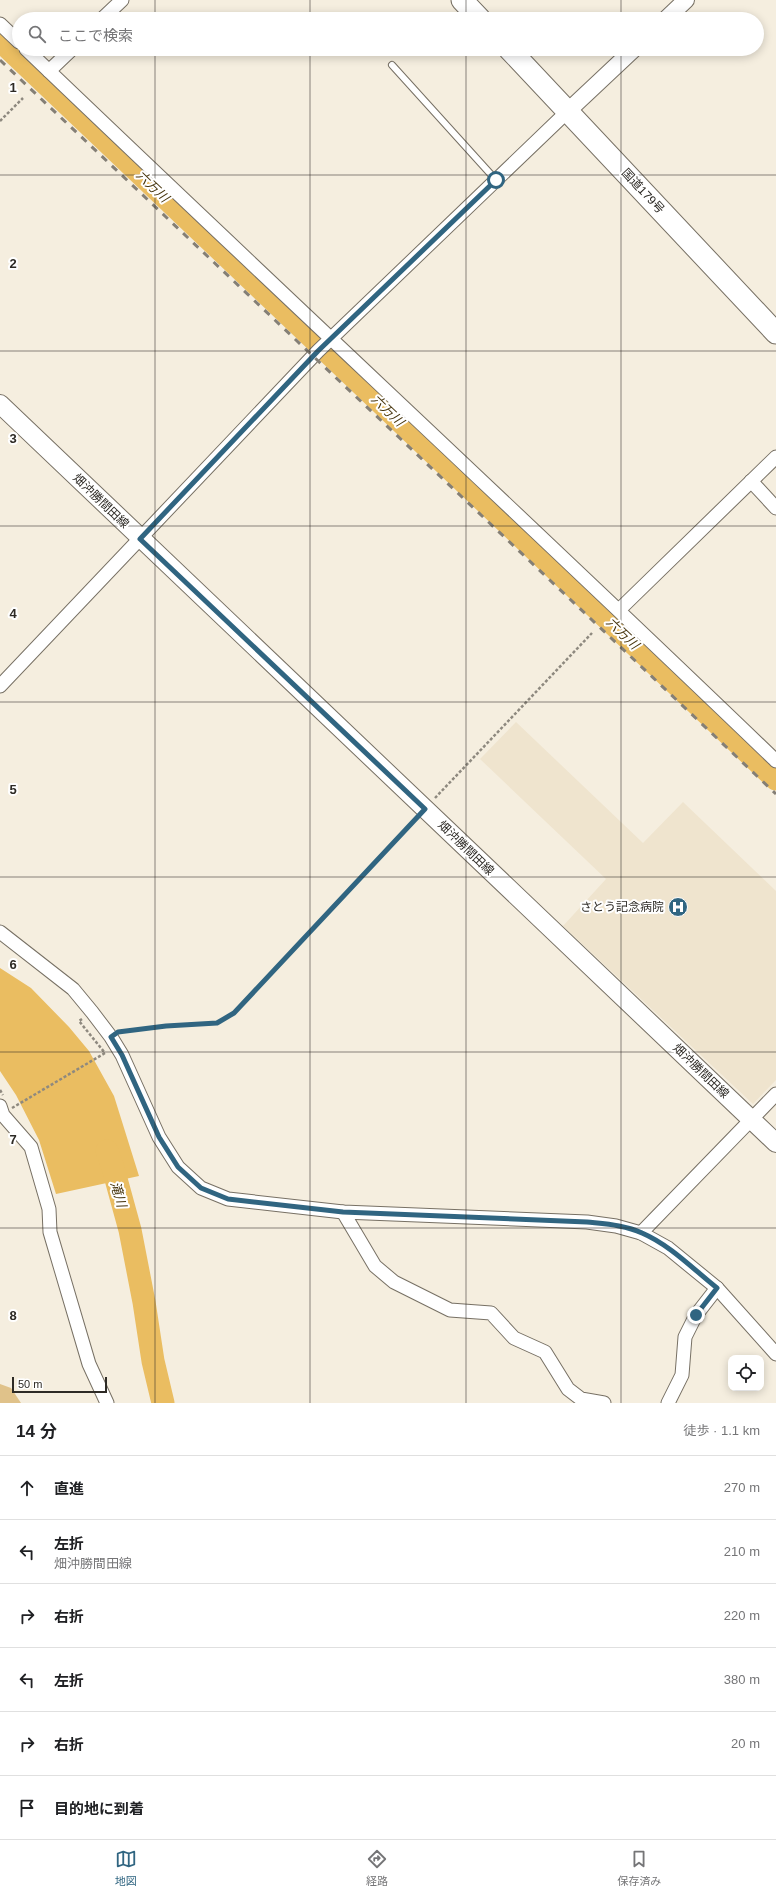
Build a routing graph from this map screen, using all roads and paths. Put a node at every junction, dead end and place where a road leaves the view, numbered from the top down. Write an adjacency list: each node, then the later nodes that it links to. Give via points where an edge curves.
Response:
1 (122, 0): 4 (street)
2 (462, 0): 5 (highway)
3 (686, 0): 6 (street)
4 (109, 12)
5 (473, 12)
6 (673, 12)
7 (0, 24): 8 (street)
8 (12, 35)
9 (33, 56): 14 (street)
10 (65, 56): 14 (street)
11 (516, 56): 16 (highway, 国道179号)
12 (627, 56): 16 (street)
13 (392, 64): 18 (lane)
14 (49, 71): 20 (street)
15 (23, 98): 17 (path)
16 (568, 111): 18 (street); 19 (highway, 国道179号)
17 (0, 121)
18 (496, 180): 20 (street)
19 (776, 333)
20 (331, 339): 25 (street); 26 (street)
21 (0, 404): 25 (main road, 畑沖勝間田線)
22 (776, 457): 23 (street)
23 (751, 482): 24 (street); 26 (street)
24 (776, 508)
25 (140, 539): 28 (street); 30 (main road, 畑沖勝間田線)
26 (619, 610): 29 (street)
27 (592, 633): 30 (path)
28 (0, 686)
29 (776, 762)
30 (425, 809): 32 (path, via 234,1013 217,1023 118,1032); 36 (main road, 畑沖勝間田線)
31 (0, 932): 32 (street, via 73,989)
32 (111, 1037): 38 (street, via 122,1055 159,1137 178,1167 201,1188 228,1199)
33 (102, 1055): 35 (path)
34 (776, 1094): 36 (street)
35 (4, 1112): 42 (street, via 31,1147 49,1209 50,1232 85,1351)
36 (752, 1120): 37 (main road, 畑沖勝間田線); 39 (street)
37 (776, 1143)
38 (343, 1212): 39 (street, via 587,1222); 43 (street, via 375,1266 394,1282 450,1310 491,1313 514,1338 545,1352 568,1389 581,1399)
39 (641, 1233): 40 (street, via 668,1248)
40 (717, 1288): 41 (street); 44 (street, via 696,1315 685,1337 682,1375)
41 (776, 1354)
42 (107, 1403)
43 (604, 1403)
44 (668, 1403)

